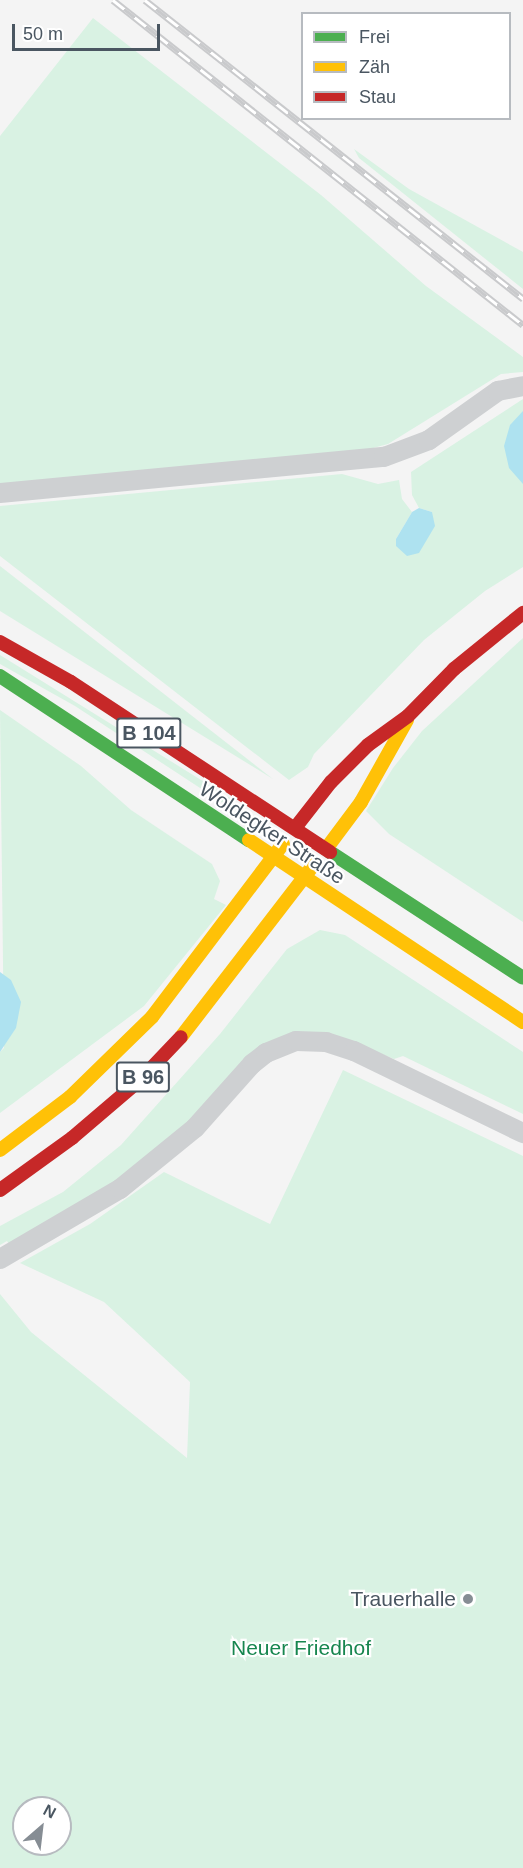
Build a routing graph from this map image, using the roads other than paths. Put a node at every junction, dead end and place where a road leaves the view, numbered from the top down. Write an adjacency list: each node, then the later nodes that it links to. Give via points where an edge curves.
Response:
1 (523, 386): 2 (street, via 498,391 429,440 384,457)
2 (0, 493)
3 (523, 613): 6 (main road, via 454,669)
4 (0, 642): 7 (main road, Woldegker Straße / B 104, via 71,682)
5 (0, 676): 9 (main road, Woldegker Straße / B 104)
6 (408, 716): 7 (main road, via 368,745 331,782); 8 (main road, via 361,802)
7 (295, 828): 8 (main road, Woldegker Straße / B 104); 9 (main road, B 96)
8 (326, 849): 10 (main road, B 96); 11 (main road, Woldegker Straße / B 104)
9 (272, 858): 10 (main road, Woldegker Straße / B 104); 14 (main road, B 96, via 152,1017 70,1097)
10 (303, 878): 12 (main road, Woldegker Straße / B 104); 15 (main road, B 96, via 217,995 171,1048 72,1138)
11 (523, 978)
12 (523, 1022)
13 (523, 1133): 16 (street, via 354,1052 326,1042 296,1041 266,1053 252,1064 195,1128 120,1189)
14 (0, 1150)
15 (0, 1190)
16 (0, 1259)

